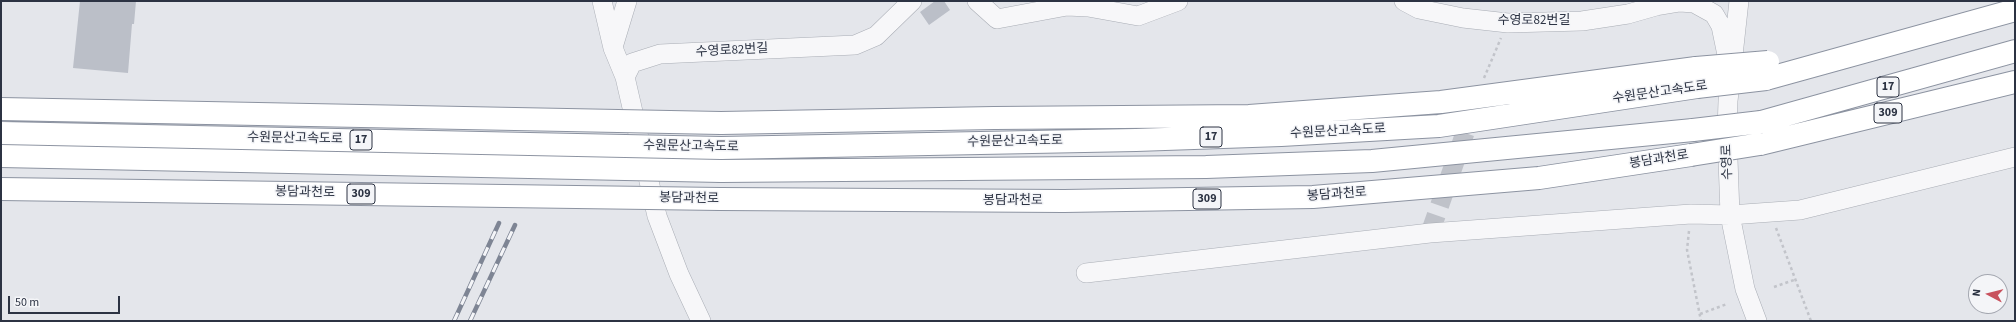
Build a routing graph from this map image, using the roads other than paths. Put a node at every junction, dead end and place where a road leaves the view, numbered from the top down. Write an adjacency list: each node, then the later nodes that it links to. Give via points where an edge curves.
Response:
1 (602, 1): 11 (street)
2 (627, 1): 11 (street)
3 (912, 1): 14 (street, 수영로82번길, via 876,36 855,45 660,54 632,63)
4 (977, 1): 5 (street, via 997,19 1067,6 1138,16)
5 (1178, 1)
6 (1404, 1): 9 (street, 수영로82번길, via 1419,9 1463,18 1508,23 1582,21 1628,14)
7 (1739, 1): 16 (street, 수영로)
8 (1993, 1): 13 (highway)
9 (1660, 3): 16 (street, 수영로82번길, via 1694,3 1714,14 1721,26)
10 (2015, 10): 13 (highway, 수원문산고속도로 / 17)
11 (613, 48): 14 (street)
12 (2015, 51): 20 (highway, 수원문산고속도로 / 17, bridge, via 1761,122 1372,161 1206,167 721,171)
13 (1767, 71): 15 (highway, 수원문산고속도로 / 17, bridge)
14 (625, 77): 25 (street, via 657,216)
15 (1696, 77): 18 (highway, bridge, via 1442,102 1249,116 721,123); 19 (highway, 수원문산고속도로 / 17, bridge, via 1431,127 1144,140 721,148)
16 (1730, 79): 23 (street, 수영로, via 1727,131)
17 (2015, 82): 22 (highway, 봉담과천로 / 309, bridge, via 1760,144 1539,178 1313,197 1064,201 720,199)
18 (1, 109)
19 (1, 133)
20 (1, 156)
21 (2015, 157): 23 (street, via 1800,210)
22 (1, 189)
23 (1730, 215): 24 (street, via 1691,214 1430,233); 26 (street, 수영로, via 1745,289)
24 (1086, 273)
25 (700, 321)
26 (1757, 321)

